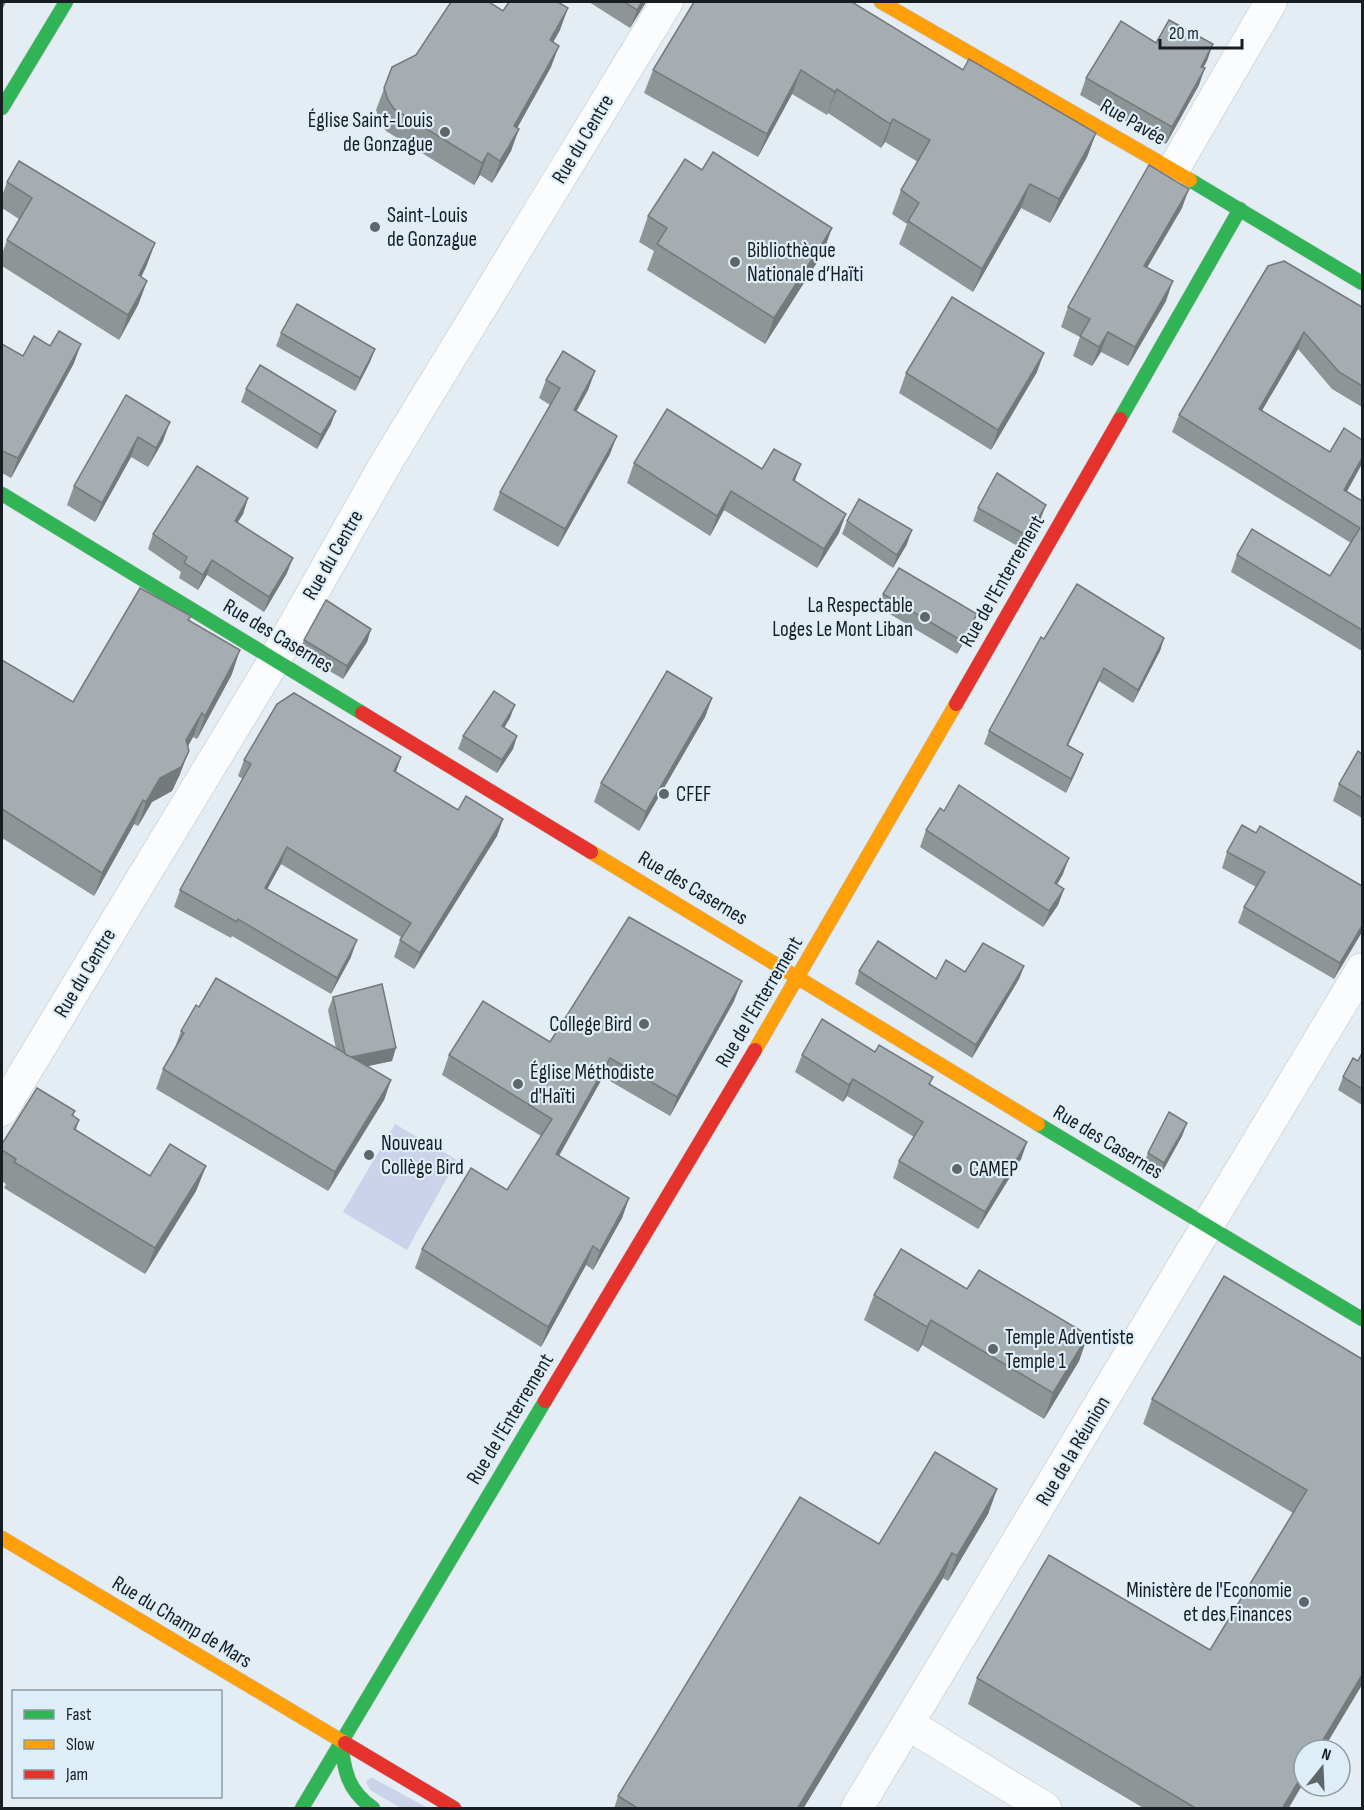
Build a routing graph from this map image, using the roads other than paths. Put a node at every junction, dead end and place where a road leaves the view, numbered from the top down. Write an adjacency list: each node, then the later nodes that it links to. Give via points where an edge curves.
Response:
1 (66, 2): 5 (street)
2 (667, 2): 10 (street, Rue du Centre, via 386,463)
3 (881, 2): 6 (street, Rue Pavée)
4 (1271, 2): 6 (street)
5 (2, 108)
6 (1173, 170): 7 (street, Rue Pavée)
7 (1240, 210): 8 (street, Rue Pavée); 12 (street, Rue de l'Enterrement)
8 (1362, 283)
9 (2, 494): 10 (street, Rue des Casernes)
10 (275, 658): 12 (street, Rue des Casernes); 13 (street, Rue du Centre)
11 (1362, 969): 14 (street, Rue de la Réunion)
12 (799, 977): 14 (street, Rue des Casernes); 18 (street, Rue de l'Enterrement)
13 (2, 1110)
14 (1207, 1227): 15 (street, Rue des Casernes); 17 (street, Rue de la Réunion)
15 (1362, 1319)
16 (2, 1538): 18 (street, Rue du Champ de Mars)
17 (908, 1724): 22 (street, Rue de la Réunion); 23 (street)
18 (341, 1742): 19 (street, Rue de l'Enterrement); 20 (street, via 348,1785); 21 (street, Rue du Champ de Mars)
19 (303, 1809)
20 (373, 1809)
21 (454, 1809)
22 (857, 1809)
23 (1045, 1809)

